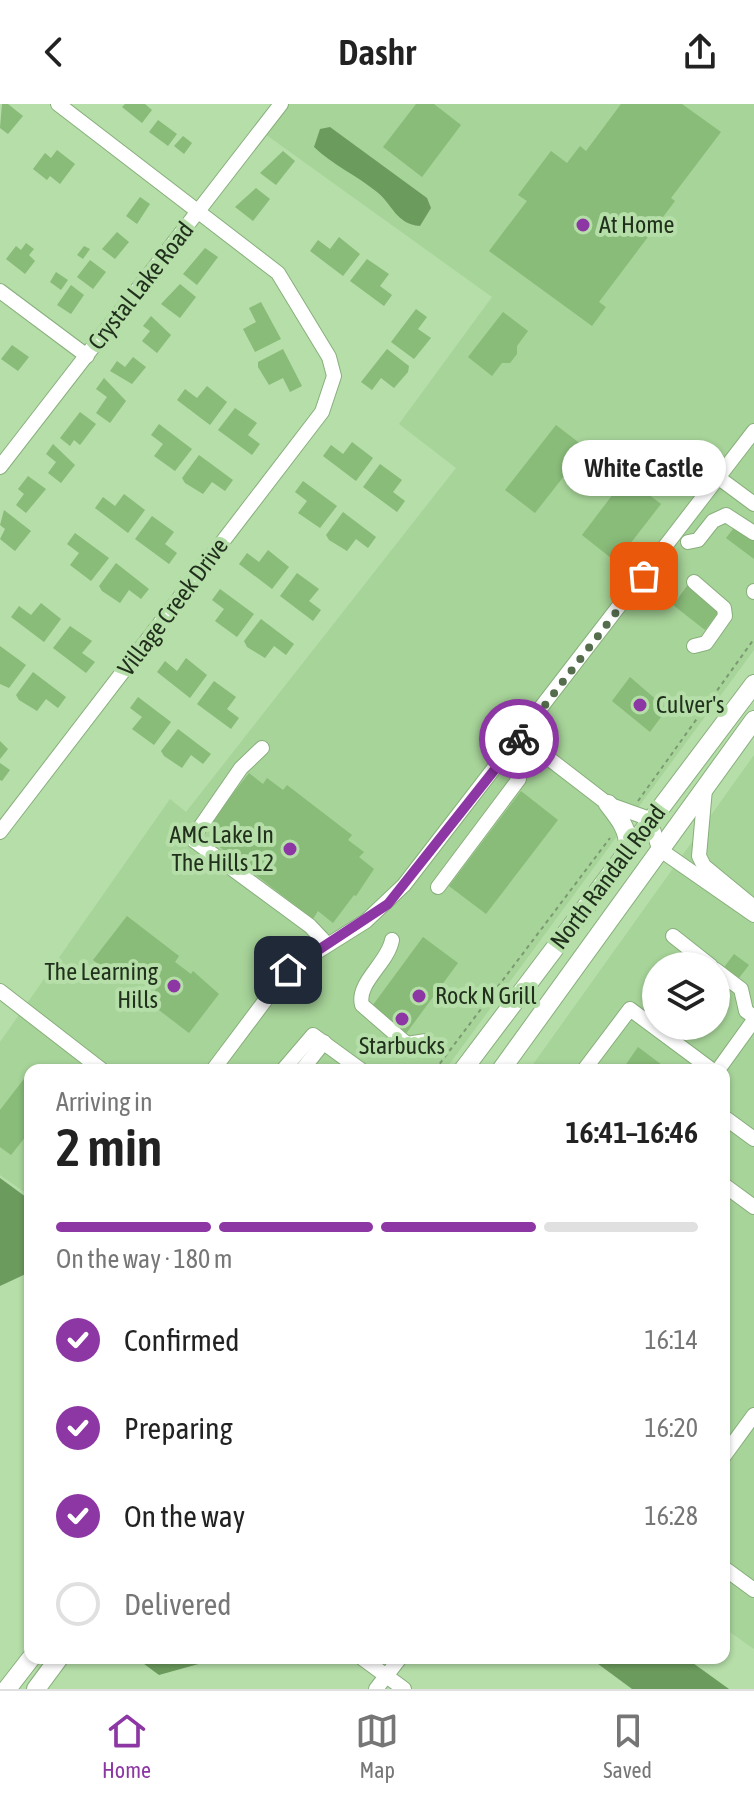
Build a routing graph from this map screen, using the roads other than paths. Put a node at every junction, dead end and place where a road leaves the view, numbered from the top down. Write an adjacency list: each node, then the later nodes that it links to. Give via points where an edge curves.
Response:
1 (58, 104): 3 (street)
2 (281, 104): 3 (street, Crystal Lake Road)
3 (198, 213): 5 (street, Crystal Lake Road); 23 (street, Village Creek Drive, via 278,273 329,357 334,376 322,412)
4 (0, 291): 5 (street)
5 (87, 356): 7 (street, Crystal Lake Road)
6 (754, 431): 8 (street)
7 (0, 467)
8 (719, 478): 9 (street); 16 (street)
9 (754, 504)
10 (754, 533): 11 (street, via 726,515 713,521 698,540)
11 (688, 542)
12 (694, 582): 13 (street, via 724,608 725,616 706,643)
13 (694, 646)
14 (754, 684): 22 (main road, North Randall Road)
15 (754, 720): 19 (main road, North Randall Road)
16 (521, 737): 20 (street); 31 (street, via 388,904)
17 (262, 748): 31 (street, via 241,768 192,839)
18 (519, 779): 26 (street)
19 (705, 785): 25 (main road, North Randall Road); 27 (street, via 699,856)
20 (608, 804): 21 (main road)
21 (625, 817): 22 (street); 24 (main road)
22 (650, 819): 24 (main road, North Randall Road); 25 (street)
23 (0, 832)
24 (628, 848): 43 (main road, North Randall Road)
25 (659, 849): 28 (street); 44 (main road, North Randall Road)
26 (438, 887)
27 (754, 907)
28 (754, 915)
29 (673, 936): 32 (street)
30 (392, 940): 36 (street, via 390,952 361,992 362,1005 407,1044)
31 (327, 944): 39 (street, via 288,970)
32 (694, 952)
33 (730, 980): 35 (street, via 741,989 746,1011)
34 (0, 991): 38 (street)
35 (754, 1018): 47 (street)
36 (426, 1041)
37 (324, 1042): 40 (street, via 313,1035); 41 (street); 42 (street)
38 (94, 1064)
39 (220, 1064)
40 (288, 1064)
41 (307, 1064)
42 (353, 1064)
43 (467, 1064)
44 (505, 1064)
45 (589, 1064): 46 (street, via 630,1009)
46 (692, 1064)
47 (720, 1064)
48 (730, 1121): 49 (street)
49 (754, 1139)
50 (730, 1189): 51 (street)
51 (754, 1207)
52 (754, 1415): 53 (street)
53 (730, 1448)
54 (730, 1572): 55 (street)
55 (754, 1590)
56 (26, 1664): 61 (main road)
57 (55, 1664): 62 (main road)
58 (370, 1664): 60 (street)
59 (396, 1664): 60 (street)
60 (387, 1676): 63 (street); 64 (street)
61 (7, 1689)
62 (36, 1689)
63 (376, 1689)
64 (404, 1689)

